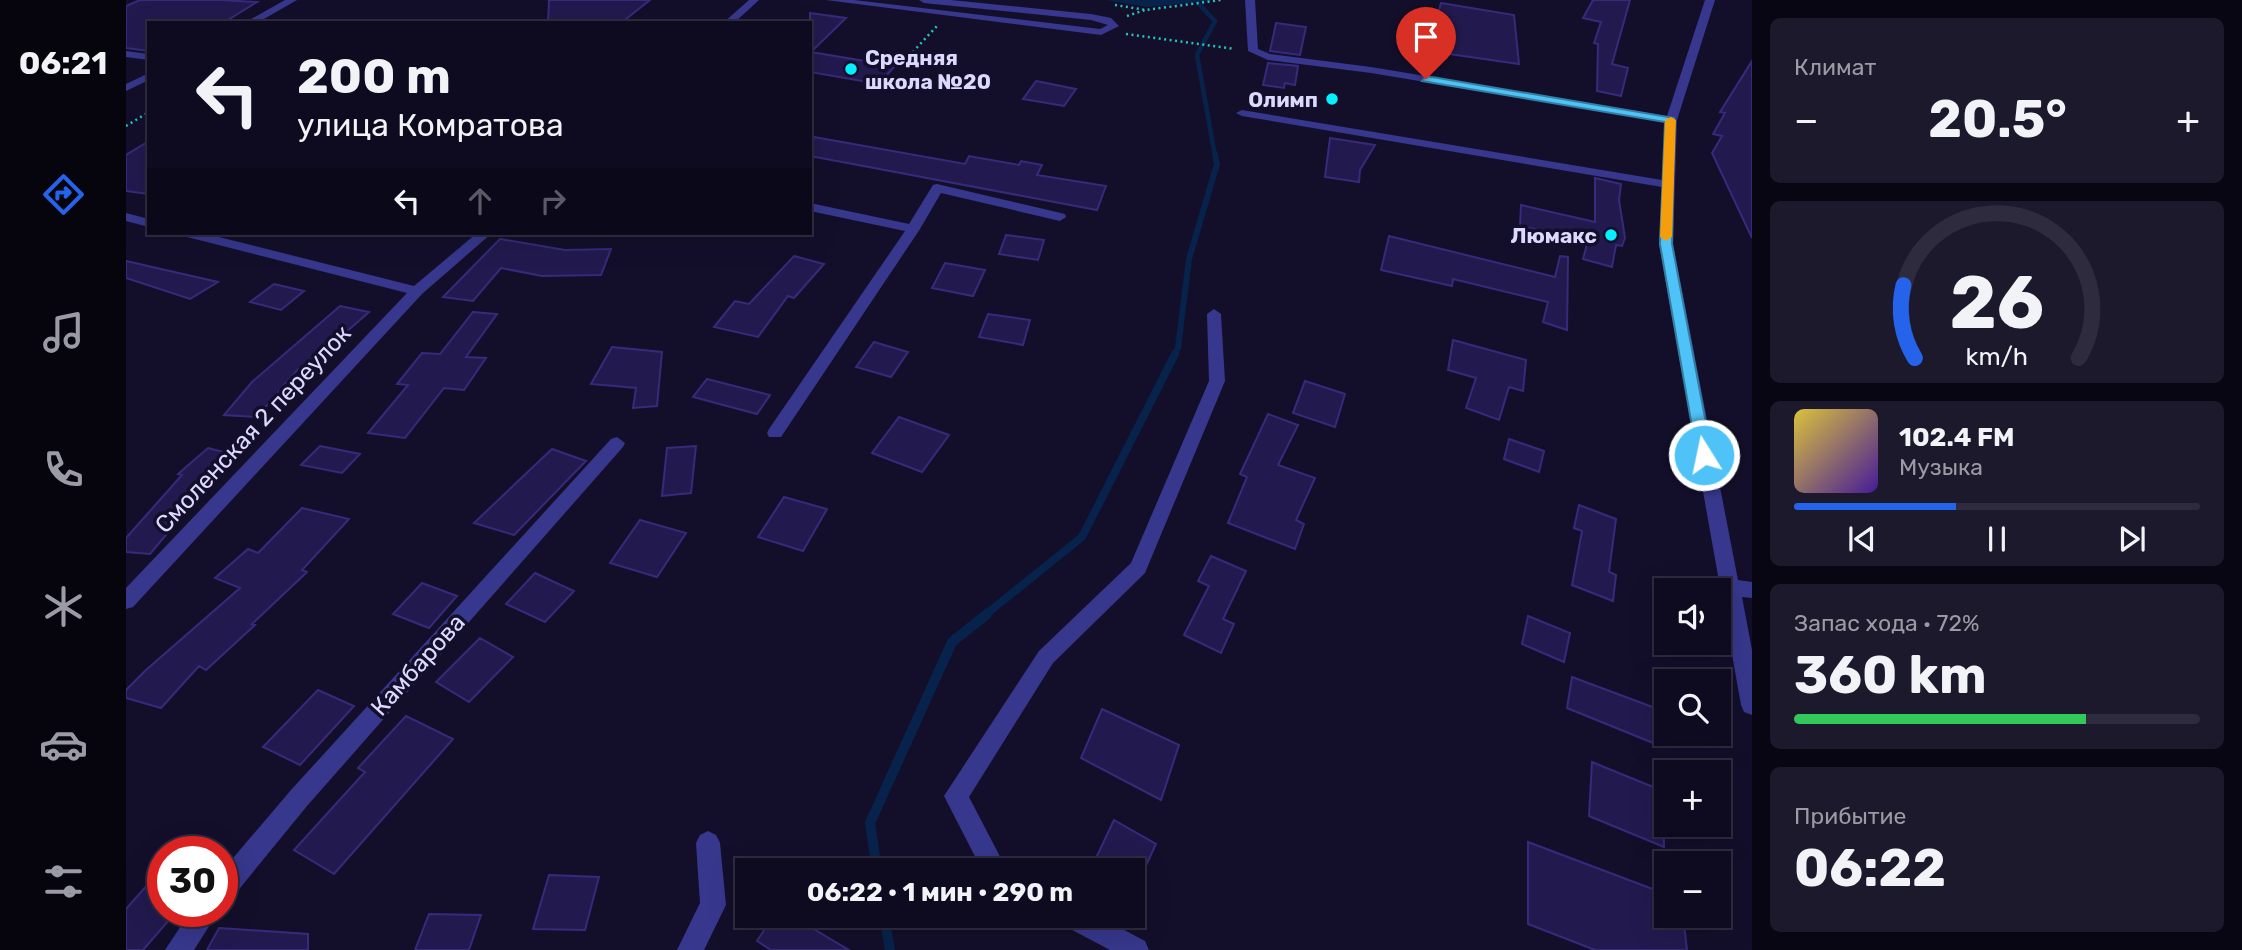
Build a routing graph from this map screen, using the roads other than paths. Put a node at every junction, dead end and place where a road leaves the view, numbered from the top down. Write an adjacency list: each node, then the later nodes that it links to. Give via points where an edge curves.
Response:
1 (292, 0): 7 (street)
2 (754, 0): 8 (street)
3 (831, 0): 4 (street, via 1101,32 1114,26 1091,17)
4 (925, 0)
5 (1250, 0): 14 (street, via 1254,51 1268,57)
6 (1710, 0): 14 (street)
7 (253, 21)
8 (730, 21)
9 (126, 54): 10 (street)
10 (147, 57)
11 (147, 77): 12 (street)
12 (126, 88)
13 (1242, 113): 15 (street)
14 (1671, 120): 15 (street)
15 (1667, 184): 27 (street, via 1666,244)
16 (812, 207): 20 (street)
17 (1060, 216): 20 (street, via 937,188)
18 (126, 217): 19 (street)
19 (147, 222)
20 (913, 229): 25 (street)
21 (196, 235): 23 (street)
22 (483, 235): 23 (street, Смоленская 2 переулок)
23 (417, 291): 31 (street, Смоленская 2 переулок)
24 (1214, 314): 34 (street, via 1217,381 1138,568 1046,657 956,796)
25 (775, 433)
26 (617, 443): 35 (street, Камбарова)
27 (1727, 578)
28 (1731, 587): 29 (street)
29 (1752, 590)
30 (1731, 597): 32 (street)
31 (126, 601)
32 (1752, 705)
33 (708, 843): 39 (street, via 713,905)
34 (989, 858)
35 (238, 871)
36 (192, 927): 38 (street)
37 (1095, 928): 40 (street)
38 (178, 950)
39 (690, 950)
40 (1136, 950)

